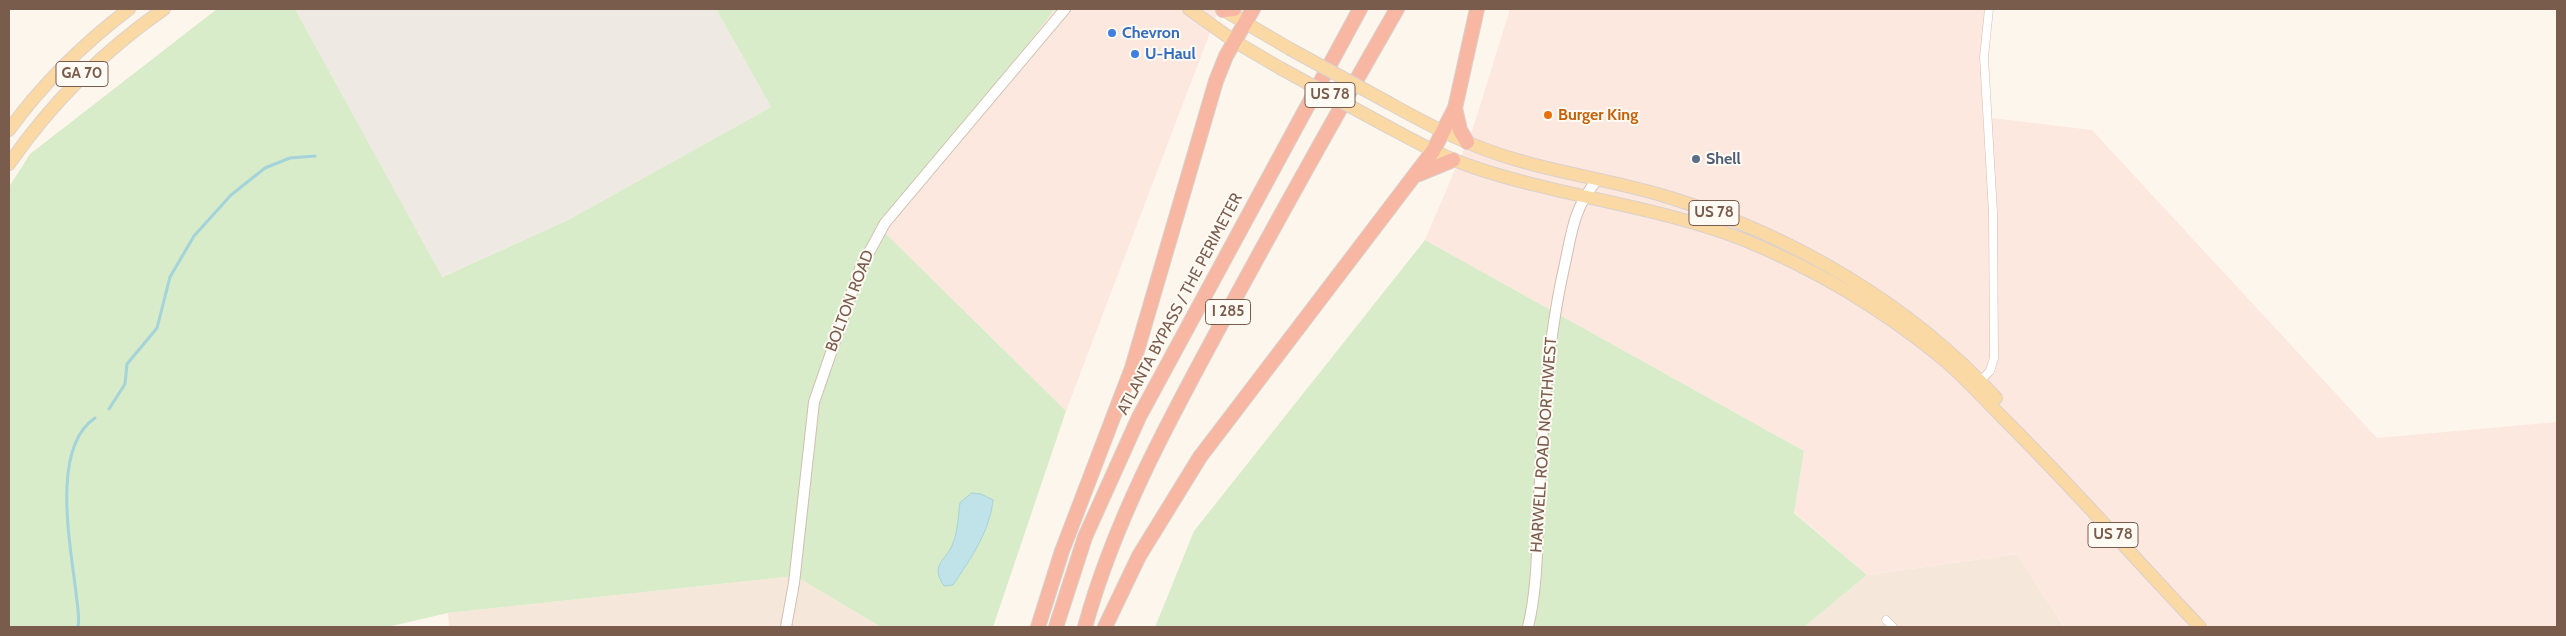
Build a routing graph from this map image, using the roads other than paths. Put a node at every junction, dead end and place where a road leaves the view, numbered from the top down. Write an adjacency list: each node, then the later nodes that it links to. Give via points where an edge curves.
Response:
1 (129, 9): 14 (main road, GA 70, via 65,63)
2 (164, 9): 20 (main road, GA 70, via 126,35 78,78 46,113)
3 (1065, 9): 26 (street, BOLTON ROAD, via 885,223 860,269 814,402 794,583)
4 (1189, 9): 12 (main road, US 78)
5 (1226, 9): 11 (main road, US 78)
6 (1253, 9): 11 (highway)
7 (1360, 9): 28 (highway, ATLANTA BYPASS / THE PERIMETER / I 285, via 1139,417 1085,537)
8 (1397, 9): 29 (highway, I 285, via 1283,210 1157,444 1120,526)
9 (1477, 9): 13 (highway)
10 (1989, 9): 24 (street, via 1984,58 1993,246 1994,358 1990,371)
11 (1243, 23): 12 (highway); 16 (main road, US 78, bridge)
12 (1234, 41): 18 (main road, US 78, bridge); 27 (highway, via 1216,80 1132,368 1062,551)
13 (1455, 108): 16 (highway); 17 (highway, via 1460,130)
14 (13, 120): 15 (main road, GA 70)
15 (9, 130)
16 (1444, 132): 17 (main road, US 78); 18 (highway)
17 (1467, 142): 22 (main road, US 78, via 1515,160)
18 (1433, 151): 19 (main road, US 78); 21 (highway)
19 (1453, 160): 21 (highway); 23 (main road, US 78, via 1500,176)
20 (9, 164)
21 (1416, 176): 30 (highway, via 1200,457 1139,556)
22 (1597, 180): 23 (street, HARWELL ROAD NORTHWEST); 24 (main road, US 78, via 1699,207 1783,242 1901,314 1942,345)
23 (1585, 195): 24 (main road, US 78, via 1689,221 1742,239 1794,263 1892,320); 31 (street, HARWELL ROAD NORTHWEST, via 1574,220 1549,352 1535,582)
24 (1977, 384): 33 (main road, US 78)
25 (1886, 620): 32 (street)
26 (786, 627)
27 (1038, 627)
28 (1056, 627)
29 (1085, 627)
30 (1105, 627)
31 (1528, 627)
32 (1893, 627)
33 (2200, 627)

